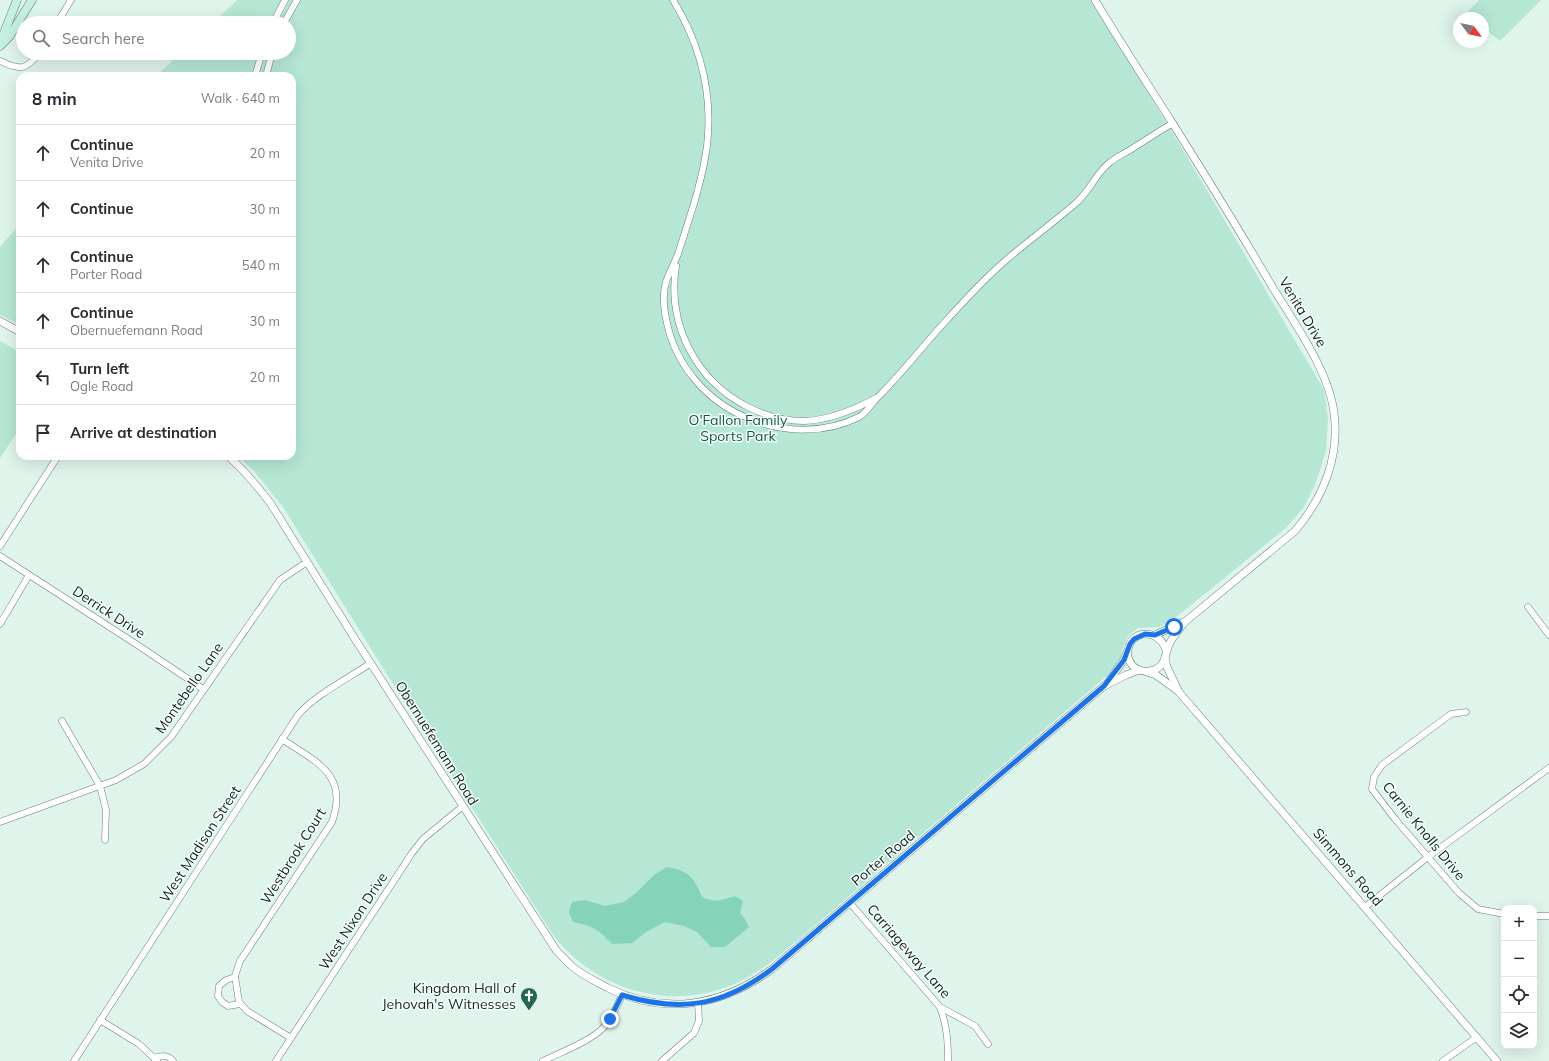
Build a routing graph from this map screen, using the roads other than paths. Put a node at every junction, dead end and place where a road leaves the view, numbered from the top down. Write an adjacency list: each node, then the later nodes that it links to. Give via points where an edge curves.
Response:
1 (17, 0): 13 (main road)
2 (32, 0): 8 (main road)
3 (71, 0): 9 (street)
4 (285, 0): 10 (street)
5 (298, 0): 11 (street)
6 (673, 0): 22 (street, via 692,36 700,58 708,117 703,167)
7 (1095, 0): 21 (street, Venita Drive)
8 (22, 16)
9 (61, 16)
10 (277, 16)
11 (288, 16)
12 (16, 26): 14 (main road)
13 (0, 43)
14 (0, 46)
15 (0, 60): 16 (street, via 23,68)
16 (34, 60)
17 (260, 60): 19 (street)
18 (270, 60): 20 (street)
19 (256, 72)
20 (267, 72)
21 (1173, 124): 25 (street, via 1108,164 1079,200 1003,263 975,290 893,383); 33 (street, Venita Drive, via 1317,362 1328,386 1336,432 1328,476 1308,515 1295,531)
22 (677, 257): 25 (street, via 673,281 674,300 683,336 701,370 725,393 765,414 788,420 821,419 842,414); 25 (street, via 665,284 664,308 669,332 686,368 716,401 760,423 801,430 832,426 860,416 869,409)
23 (0, 321): 24 (street)
24 (16, 330)
25 (877, 397)
26 (55, 460): 28 (street)
27 (232, 460): 30 (street, Obernuefemann Road, via 271,504)
28 (0, 546)
29 (0, 556): 31 (street, Derrick Drive)
30 (307, 562): 39 (street, Obernuefemann Road); 42 (street, Montebello Lane, via 280,580)
31 (29, 575): 34 (street); 42 (street, Derrick Drive)
32 (1528, 607): 36 (street)
33 (1186, 621): 35 (street, Venita Drive); 38 (street, Venita Drive, via 1174,636)
34 (0, 624)
35 (1155, 635): 37 (street, via 1139,636 1130,644); 38 (street, via 1161,639)
36 (1549, 635)
37 (1128, 650): 40 (street, via 1131,663); 41 (street, Porter Road, via 1124,660)
38 (1166, 653): 40 (street, via 1158,668); 43 (street, Simmons Road, via 1167,667)
39 (372, 663): 46 (street, West Madison Street, via 305,707); 49 (street, Obernuefemann Road)
40 (1143, 671): 41 (street, Porter Road, via 1126,675); 43 (street, Simmons Road, via 1162,679)
41 (1104, 686): 53 (street, Porter Road)
42 (203, 689): 48 (street, Montebello Lane, via 170,737 144,764)
43 (1178, 690): 54 (street, Simmons Road)
44 (1466, 712): 52 (street, Carnie Knolls Drive, via 1451,714 1382,765 1374,777 1372,789)
45 (62, 721): 48 (street)
46 (282, 739): 58 (street, Westbrook Court, via 328,773 334,783 337,809 332,822 240,961); 64 (street, West Madison Street)
47 (1549, 768): 52 (street)
48 (100, 786): 50 (street, Montebello Lane); 51 (street, via 106,810)
49 (463, 806): 59 (street, Obernuefemann Road, via 556,950 574,968); 66 (street, West Nixon Drive, via 436,827 416,848)
50 (0, 822)
51 (105, 840)
52 (1428, 857): 54 (street); 55 (street, Carnie Knolls Drive, via 1459,893 1478,909)
53 (850, 903): 60 (street, Porter Road, via 758,980 731,993); 63 (street, Carriageway Lane)
54 (1365, 907): 65 (street, Simmons Road)
55 (1501, 913)
56 (1537, 916): 57 (street)
57 (1549, 916)
58 (235, 977): 61 (street, Westbrook Court); 61 (street, via 219,986 218,996 228,1006)
59 (622, 995): 62 (street, Obernuefemann Road); 72 (street, via 603,1028)
60 (698, 1003): 62 (street, Porter Road); 73 (street, via 699,1021 694,1033)
61 (240, 1004): 66 (street)
62 (657, 1004)
63 (940, 1007): 67 (street, Carriageway Lane, via 975,1026); 74 (street, via 946,1025)
64 (100, 1020): 68 (street, via 139,1044); 69 (street, West Madison Street)
65 (1477, 1037): 75 (street); 76 (street, Simmons Road)
66 (291, 1038): 71 (street, West Nixon Drive)
67 (988, 1044)
68 (156, 1060): 70 (street, via 164,1055)
69 (74, 1061)
70 (173, 1061)
71 (276, 1061)
72 (543, 1061)
73 (662, 1061)
74 (948, 1061)
75 (1443, 1061)
76 (1497, 1061)

